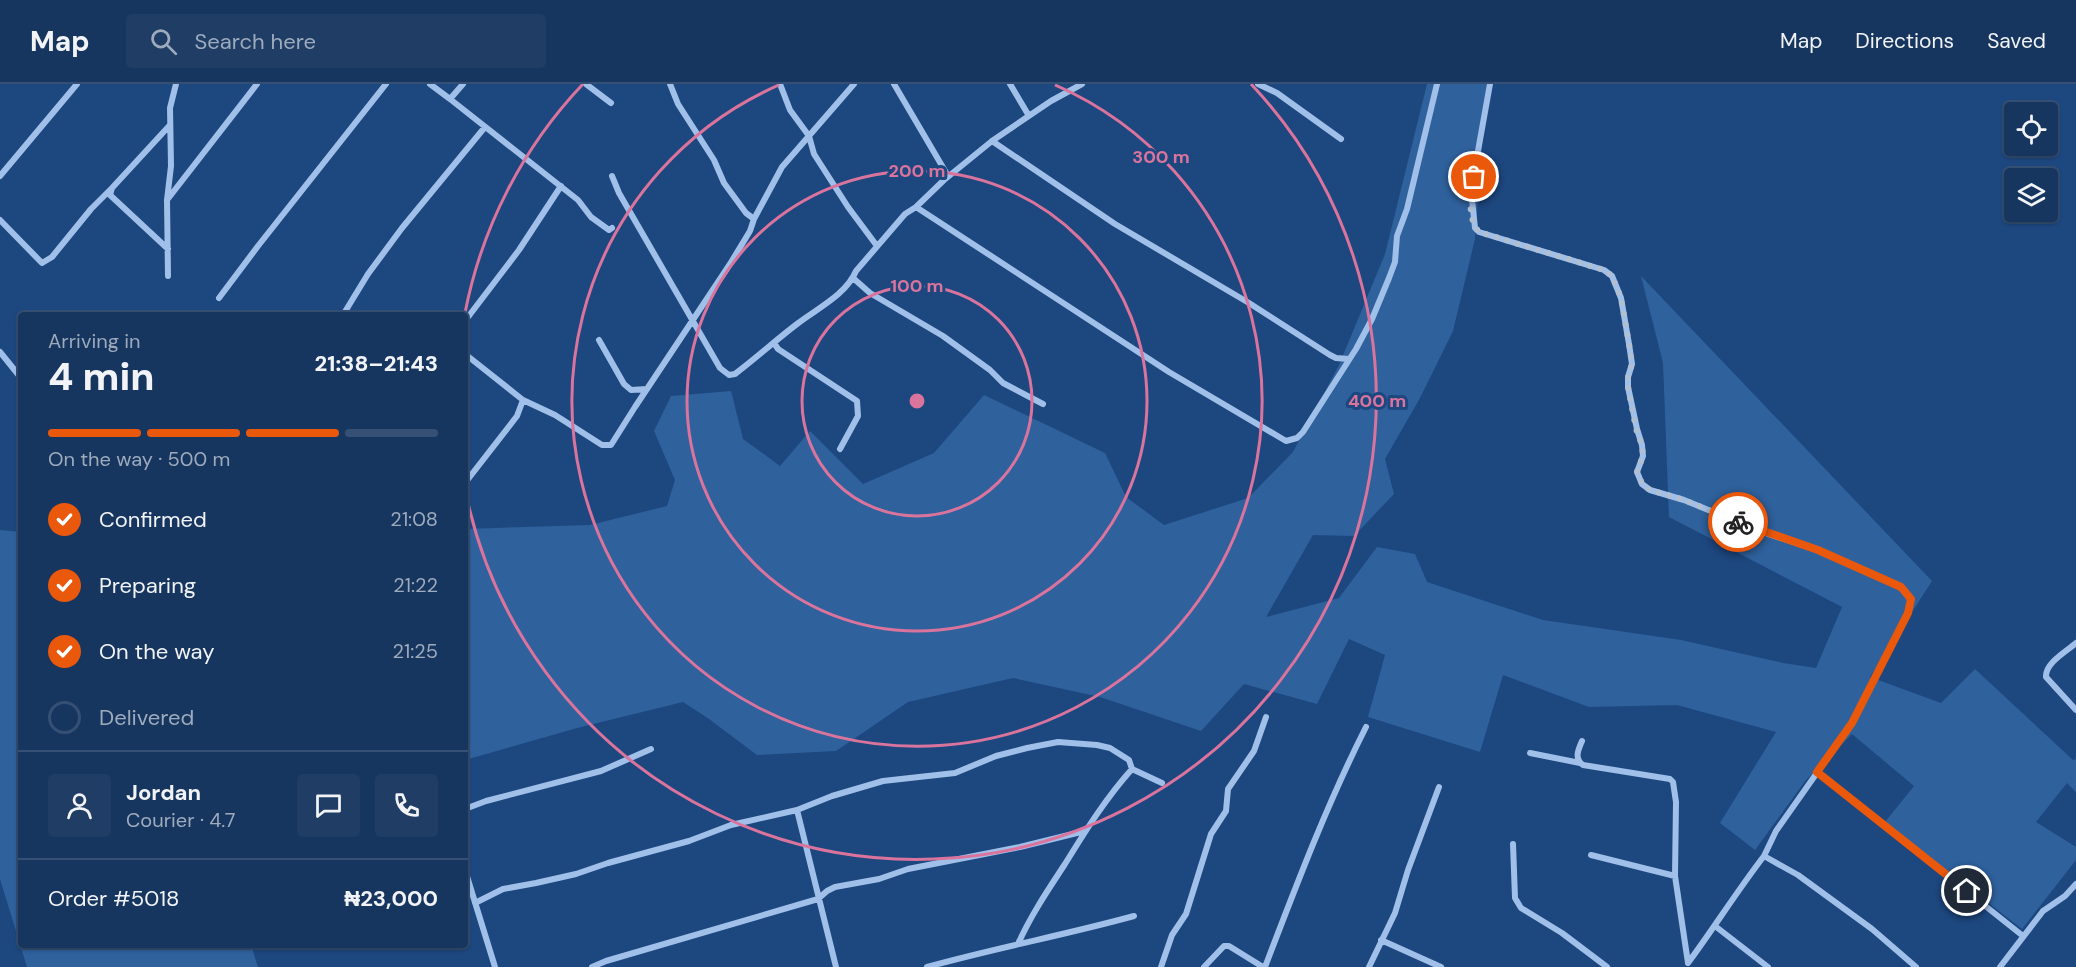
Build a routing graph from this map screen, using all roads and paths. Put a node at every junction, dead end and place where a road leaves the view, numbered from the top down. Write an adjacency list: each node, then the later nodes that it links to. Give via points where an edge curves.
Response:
1 (77, 84): 25 (street)
2 (176, 84): 20 (street)
3 (257, 84): 30 (street)
4 (386, 84): 39 (street)
5 (430, 84): 17 (street)
6 (463, 84): 17 (street)
7 (586, 84): 18 (street)
8 (669, 84): 32 (street, via 724,183)
9 (780, 84): 22 (street, via 790,110)
10 (854, 84): 22 (street)
11 (894, 84): 26 (street)
12 (1010, 84): 19 (street)
13 (1082, 84): 19 (street)
14 (1258, 84): 23 (street, via 1277,93)
15 (1437, 84): 47 (street, via 1407,209 1396,236 1395,262 1372,319)
16 (1490, 84): 63 (street, via 1471,190 1475,228 1604,270 1612,276 1621,298 1632,364 1628,387 1642,445 1643,456 1637,471 1642,484 1818,550 1901,587 1911,599 1908,613 1852,723)
17 (450, 99): 21 (street)
18 (610, 103)
19 (1029, 116): 24 (street)
20 (170, 125): 29 (street); 30 (street, via 171,166)
21 (485, 127): 28 (street); 40 (street, via 368,274)
22 (809, 136): 32 (street, via 782,167); 35 (street, via 814,154)
23 (1341, 140)
24 (993, 141): 26 (street); 47 (street, via 1115,224 1330,355)
25 (0, 176)
26 (948, 176): 31 (street)
27 (612, 177): 42 (street)
28 (561, 186): 34 (street, via 599,224); 41 (street)
29 (112, 188): 33 (street, via 52,257 42,263); 36 (street, via 110,195)
30 (166, 200): 36 (street)
31 (916, 207): 35 (street); 47 (street, via 1169,372 1286,441 1303,432)
32 (754, 219): 42 (street)
33 (0, 220)
34 (612, 228)
35 (877, 246): 38 (street)
36 (168, 249): 37 (street)
37 (168, 276)
38 (853, 278): 44 (street, via 831,300); 51 (street, via 870,293 943,336 1003,383)
39 (219, 298)
40 (345, 312)
41 (468, 317)
42 (693, 320): 44 (street, via 720,368 729,375); 49 (street)
43 (599, 340): 49 (street, via 624,384 631,390)
44 (777, 340): 52 (street, via 774,343 778,349 857,401 858,416)
45 (0, 352): 48 (street)
46 (468, 356): 50 (street)
47 (1348, 359)
48 (18, 374)
49 (647, 389): 50 (street, via 614,443 608,446)
50 (523, 400): 53 (street, via 517,416)
51 (1043, 404)
52 (840, 449)
53 (468, 479)
54 (2076, 643): 55 (street, via 2045,673)
55 (2076, 710)
56 (1266, 717): 87 (street, via 1254,751 1228,789 1226,811 1211,834 1186,914 1172,935)
57 (1366, 727): 89 (street, via 1344,771)
58 (1582, 741): 61 (street, via 1577,756)
59 (651, 749): 66 (street, via 601,771)
60 (1530, 753): 61 (street)
61 (1580, 763): 72 (street, via 1673,782)
62 (1132, 769): 64 (street); 67 (street, via 1129,760 1110,748 1058,742 996,756 955,773 883,781); 68 (street)
63 (1817, 772): 71 (street, via 1776,831); 79 (street)
64 (1162, 783)
65 (1439, 787): 80 (street, via 1395,913)
66 (468, 808)
67 (797, 810): 75 (street); 76 (street, via 731,825 689,842 576,874 503,889)
68 (1085, 831): 75 (street, via 836,887); 81 (street)
69 (1513, 844): 92 (street, via 1517,903)
70 (1591, 855): 72 (street)
71 (1764, 856): 78 (street); 94 (street, via 1798,875)
72 (1675, 876): 82 (street)
73 (468, 880): 76 (street)
74 (2076, 884): 79 (street, via 2043,911)
75 (818, 899): 84 (street); 85 (street)
76 (475, 903): 83 (street)
77 (1134, 916): 81 (street)
78 (1715, 926): 82 (street); 93 (street)
79 (2023, 936): 95 (street)
80 (1381, 940): 90 (street); 91 (street)
81 (1018, 944): 86 (street)
82 (1688, 965)
83 (495, 967)
84 (592, 967)
85 (836, 967)
86 (927, 967)
87 (1161, 967)
88 (1204, 967): 89 (street, via 1224,946 1229,946)
89 (1264, 967)
90 (1369, 967)
91 (1442, 967)
92 (1607, 967)
93 (1768, 967)
94 (1917, 967)
95 (2000, 967)

